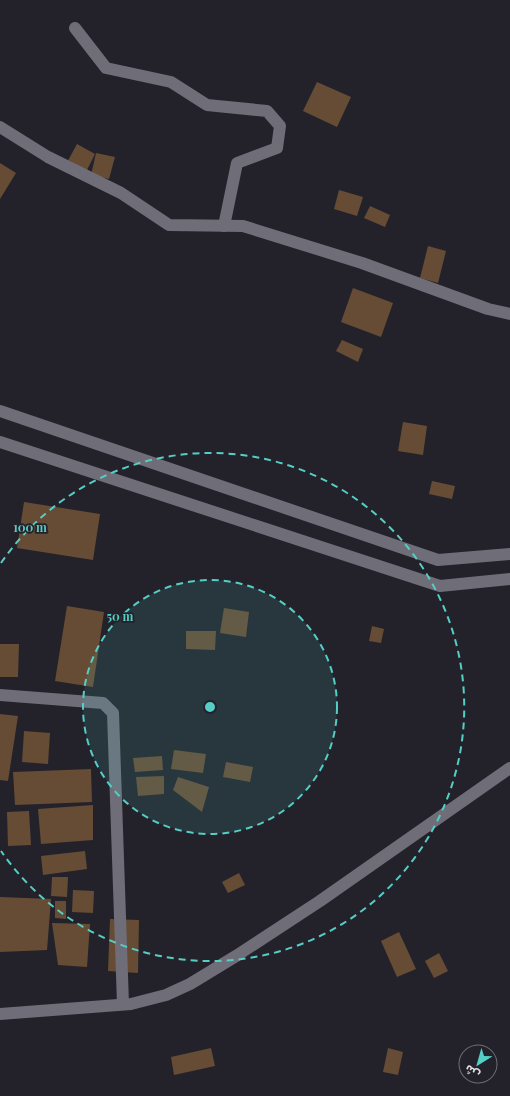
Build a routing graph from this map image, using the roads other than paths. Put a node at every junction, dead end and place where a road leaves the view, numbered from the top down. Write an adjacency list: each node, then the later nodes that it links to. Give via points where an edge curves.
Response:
1 (75, 28): 3 (street, via 106,68 171,82 207,105 267,111 280,126 277,148 237,163)
2 (0, 127): 3 (street, via 48,157 121,193 169,225)
3 (224, 226): 4 (street, via 243,226 362,263 488,309)
4 (510, 314)
5 (0, 411): 7 (street, via 438,560)
6 (0, 442): 8 (street, via 440,586)
7 (510, 554)
8 (510, 579)
9 (0, 695): 11 (street, via 103,703 113,713)
10 (510, 768): 11 (street, via 320,901 236,956 190,984 166,995)
11 (123, 1004): 12 (street)
12 (0, 1014)

